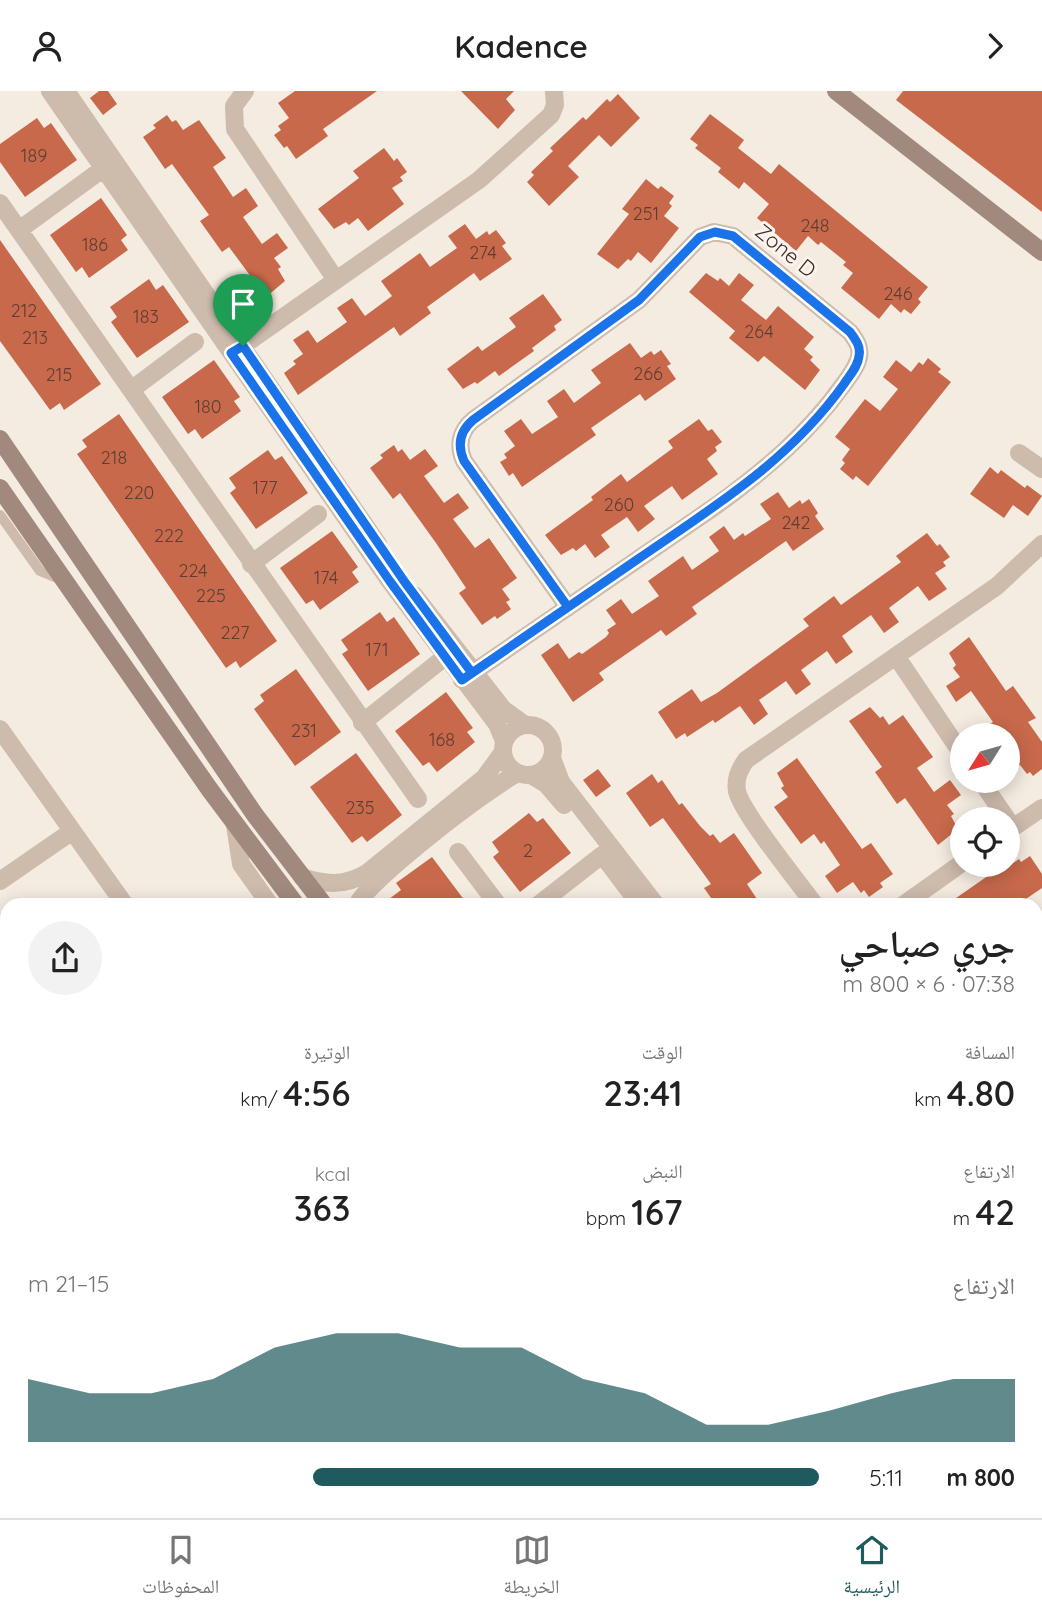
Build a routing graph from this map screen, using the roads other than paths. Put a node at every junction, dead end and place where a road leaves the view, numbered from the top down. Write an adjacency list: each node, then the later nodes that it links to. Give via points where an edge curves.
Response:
1 (50, 91): 6 (street)
2 (66, 91): 12 (street)
3 (246, 91): 10 (street, via 234,106 235,129)
4 (554, 91): 10 (street, via 551,115 516,150)
5 (836, 91): 9 (street)
6 (104, 168): 8 (street); 12 (street)
7 (0, 203): 8 (street)
8 (19, 230): 13 (street)
9 (1042, 253)
10 (336, 281): 12 (street)
11 (195, 342): 13 (street)
12 (237, 350): 25 (street); 26 (street, via 398,572)
13 (131, 390): 21 (street)
14 (0, 439): 42 (street)
15 (1019, 453): 16 (street)
16 (1042, 469)
17 (0, 488): 22 (street)
18 (318, 514): 21 (street)
19 (0, 515): 22 (lane, via 40,571)
20 (1042, 544): 24 (street, via 997,586)
21 (251, 564): 27 (street)
22 (64, 581): 37 (street)
23 (568, 607): 23 (street, Zone D, via 718,505 787,451 857,364 859,345 850,332 733,236 715,232 694,241 639,300 473,420 461,437 464,461); 26 (street, Zone D)
24 (896, 656): 30 (street); 53 (street, via 746,760 739,770 736,781 742,804)
25 (444, 657): 26 (street); 27 (street)
26 (467, 676): 28 (street); 31 (street, via 497,724)
27 (362, 723): 34 (street)
28 (525, 725): 31 (street, via 512,730); 32 (street, via 548,734)
29 (0, 729): 38 (street)
30 (950, 736)
31 (504, 746): 33 (street, via 507,765); 42 (street, via 484,778 367,873 330,884)
32 (552, 758): 33 (street, via 544,770); 52 (street, via 561,782)
33 (524, 774): 40 (street, via 552,790); 48 (street, via 492,788 376,881)
34 (418, 799)
35 (1042, 808): 36 (street)
36 (1020, 819)
37 (235, 825): 45 (street, via 241,864); 46 (street)
38 (71, 832): 43 (street); 44 (street)
39 (458, 852): 49 (street)
40 (602, 855): 50 (street); 51 (street)
41 (950, 872): 54 (street)
42 (302, 877): 47 (street)
43 (0, 881)
44 (120, 898)
45 (265, 898)
46 (291, 898)
47 (318, 898)
48 (363, 898)
49 (493, 898)
50 (547, 898)
51 (635, 898)
52 (651, 898)
53 (810, 898)
54 (913, 898)

